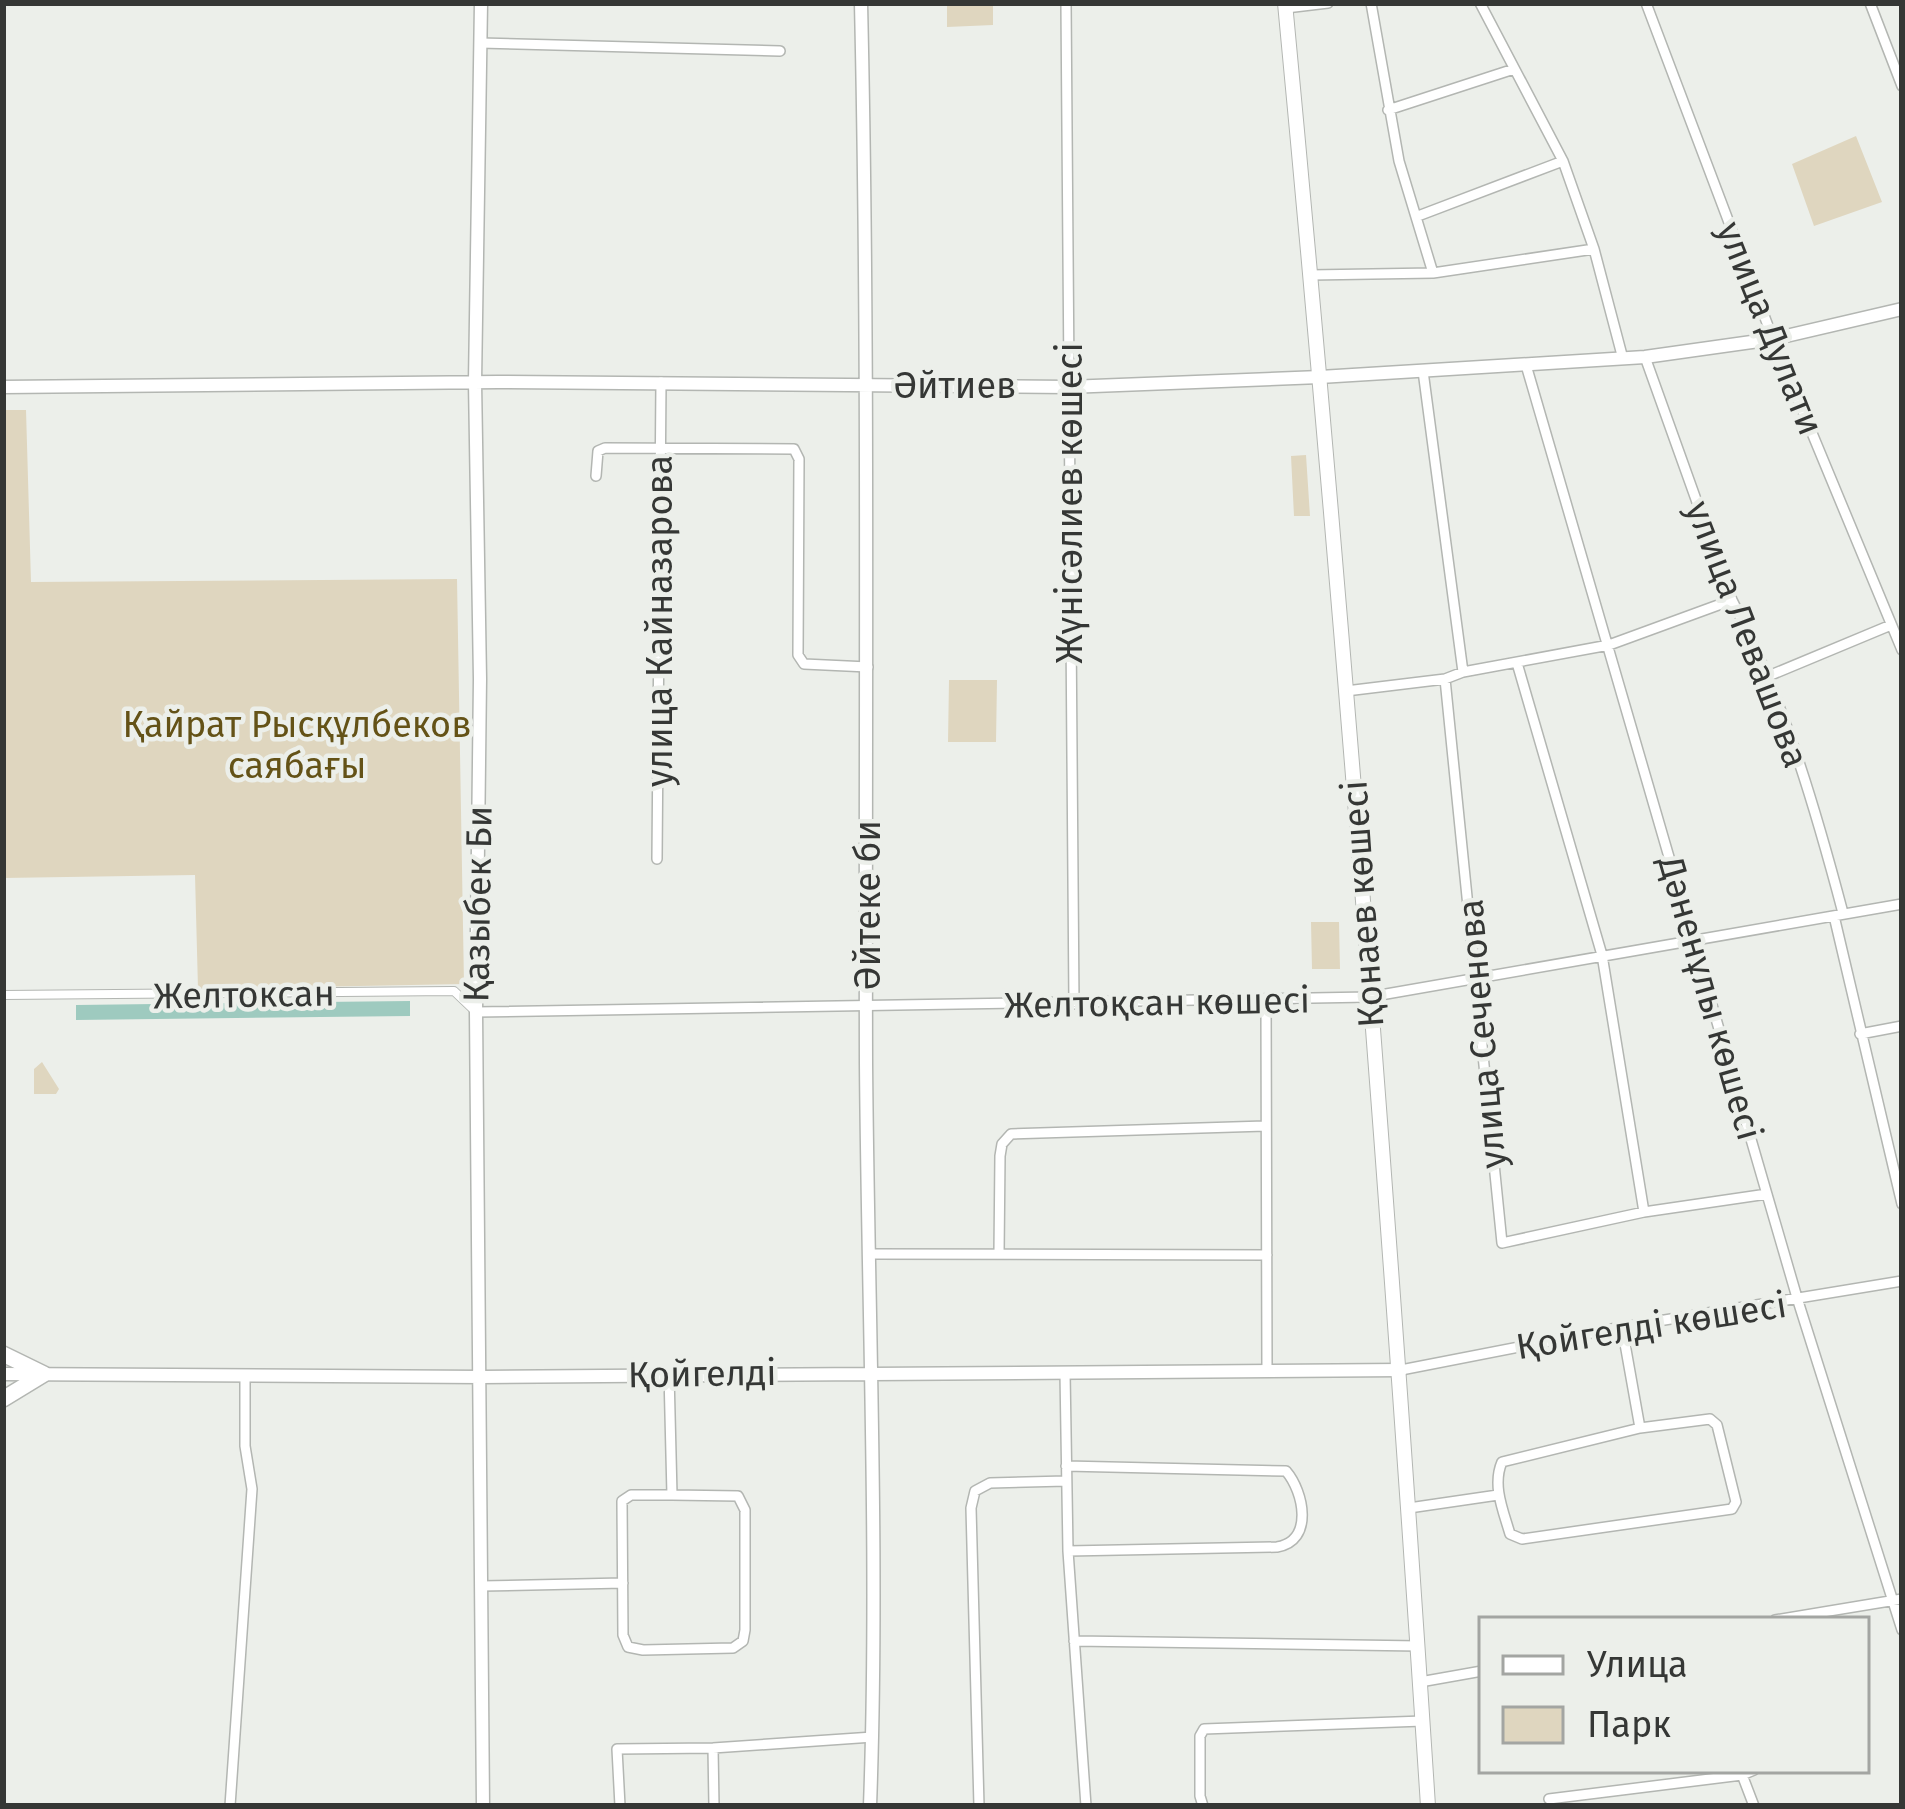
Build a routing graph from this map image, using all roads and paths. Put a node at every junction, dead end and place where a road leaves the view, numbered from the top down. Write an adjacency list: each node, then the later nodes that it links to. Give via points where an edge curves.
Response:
1 (481, 3): 10 (street, Қазыбек Би)
2 (861, 3): 29 (street, Әйтеке би)
3 (1066, 3): 31 (street, Жүнісәлиев көшесі)
4 (1328, 3): 9 (street)
5 (1371, 3): 14 (street)
6 (1480, 3): 12 (street)
7 (1646, 3): 21 (street, улица Дулати)
8 (1870, 3): 13 (street)
9 (1286, 5): 19 (main road, Қонаев көшесі)
10 (480, 43): 11 (street); 27 (street, Қазыбек Би)
11 (780, 51)
12 (1514, 69): 14 (street); 15 (street)
13 (1902, 86)
14 (1388, 110): 16 (street)
15 (1563, 161): 16 (street); 17 (street)
16 (1418, 216): 18 (street)
17 (1594, 249): 18 (street); 23 (street)
18 (1433, 274): 19 (street)
19 (1311, 275): 26 (main road, Қонаев көшесі)
20 (1902, 309): 21 (street, Әйтиев)
21 (1773, 339): 22 (street, Әйтиев); 35 (street, улица Дулати)
22 (1645, 357): 23 (street, Әйтиев); 34 (street, улица Левашова)
23 (1623, 359): 24 (street, Әйтиев)
24 (1526, 365): 25 (street, Әйтиев); 36 (street, Дәненұлы көшесі)
25 (1424, 371): 26 (street, Әйтиев); 40 (street)
26 (1320, 377): 31 (street, Әйтиев); 43 (main road, Қонаев көшесі)
27 (475, 382): 28 (street, Әйтиев); 30 (street, Әйтиев); 55 (street, Қазыбек Би)
28 (661, 382): 29 (street, Әйтиев); 32 (street, улица Кайназарова)
29 (866, 384): 31 (street, Әйтиев); 39 (street, Әйтеке би)
30 (3, 387)
31 (1068, 387): 53 (street, Жүнісәлиев көшесі)
32 (660, 450): 33 (street, via 605,448); 39 (street, via 794,449 798,655 804,664); 44 (street, улица Кайназарова)
33 (596, 476)
34 (1732, 600): 36 (street); 41 (street, улица Левашова)
35 (1891, 625): 37 (street, улица Дулати); 41 (street)
36 (1609, 645): 38 (street); 47 (street, Дәненұлы көшесі)
37 (1902, 650)
38 (1517, 663): 40 (street); 48 (street)
39 (868, 667): 54 (street, Әйтеке би)
40 (1463, 672): 42 (street)
41 (1766, 677): 46 (street, улица Левашова, via 1816,812)
42 (1444, 679): 43 (street); 49 (street, улица Сеченова)
43 (1346, 692): 51 (main road, Қонаев көшесі)
44 (656, 859)
45 (1902, 904): 46 (street, Желтоқсан көшесі)
46 (1839, 915): 47 (street, Желтоқсан көшесі); 57 (street, улица Левашова)
47 (1694, 939): 48 (street, Желтоқсан көшесі); 60 (street, Дәненұлы көшесі)
48 (1602, 955): 49 (street, Желтоқсан көшесі); 62 (street)
49 (1478, 976): 51 (street, Желтоқсан көшесі); 62 (street, улица Сеченова, via 1502,1243)
50 (3, 995): 55 (street, Желтоксан, via 454,991)
51 (1370, 997): 52 (street, Желтоқсан көшесі); 70 (main road, Қонаев көшесі)
52 (1266, 1001): 53 (street, Желтоқсан көшесі); 58 (street)
53 (1074, 1004): 54 (street, Желтоқсан көшесі)
54 (866, 1007): 55 (street, Желтоқсан көшесі); 64 (street, Әйтеке би)
55 (476, 1012): 78 (street, Қазыбек Би)
56 (1902, 1026): 57 (street)
57 (1860, 1034): 59 (street, улица Левашова)
58 (1265, 1126): 63 (street, via 1011,1134 1000,1156); 65 (street)
59 (1896, 1156): 61 (street, улица Левашова)
60 (1767, 1194): 62 (street, улица Сеченова); 67 (street, Дәненұлы көшесі)
61 (1902, 1204)
62 (1644, 1212)
63 (999, 1252): 64 (street); 65 (street)
64 (871, 1254): 71 (street, Әйтеке би)
65 (1268, 1255): 72 (street)
66 (1902, 1281): 67 (street, Қойгелді көшесі)
67 (1798, 1301): 68 (street, Қойгелді көшесі); 89 (street, Дәненұлы көшесі)
68 (1622, 1327): 70 (street, Қойгелді көшесі); 80 (street)
69 (3, 1354): 75 (main road)
70 (1401, 1370): 72 (street, Қойгелді); 85 (main road, Қонаев көшесі)
71 (871, 1371): 73 (street, Қойгелді); 76 (street, Қойгелді); 97 (street, Әйтеке би)
72 (1267, 1371): 73 (street, Қойгелді)
73 (1065, 1373): 81 (street)
74 (3, 1374): 75 (street, Қойгелді)
75 (44, 1374): 77 (street, Қойгелді); 79 (main road)
76 (669, 1374): 78 (street, Қойгелді); 84 (street)
77 (244, 1376): 78 (street, Қойгелді); 102 (street, via 252,1489)
78 (482, 1377): 88 (street, Қазыбек Би)
79 (3, 1399)
80 (1640, 1428): 83 (street, via 1502,1462); 83 (street, via 1713,1420 1735,1508 1522,1539 1510,1534)
81 (1066, 1466): 82 (street); 86 (street, via 1286,1471 1303,1509 1289,1545)
82 (1066, 1480): 86 (street); 107 (street, via 990,1483 975,1492 970,1508)
83 (1498, 1495): 85 (street)
84 (672, 1496): 87 (street, via 622,1501); 87 (street, via 738,1496 745,1510 742,1641 733,1648 628,1647)
85 (1409, 1508): 93 (main road, Қонаев көшесі)
86 (1068, 1551): 92 (street)
87 (622, 1583): 88 (street)
88 (481, 1586): 103 (street, Қазыбек Би)
89 (1898, 1600): 90 (street); 91 (street, Дәненұлы көшесі)
90 (1793, 1617)
91 (1902, 1630)
92 (1075, 1641): 93 (street); 108 (street)
93 (1419, 1646): 95 (main road, Қонаев көшесі)
94 (1479, 1672): 95 (street)
95 (1420, 1682): 96 (main road, Қонаев көшесі)
96 (1423, 1721): 109 (street, via 1204,1729); 110 (main road, Қонаев көшесі)
97 (873, 1738): 98 (street); 106 (street, Әйтеке би)
98 (712, 1748): 104 (street, via 617,1749); 105 (street)
99 (1742, 1773): 100 (street); 112 (street)
100 (1624, 1791): 101 (street); 111 (street)
101 (1549, 1798)
102 (230, 1806)
103 (483, 1806)
104 (620, 1806)
105 (714, 1806)
106 (870, 1806)
107 (979, 1806)
108 (1086, 1806)
109 (1203, 1806)
110 (1428, 1806)
111 (1624, 1806)
112 (1754, 1806)

